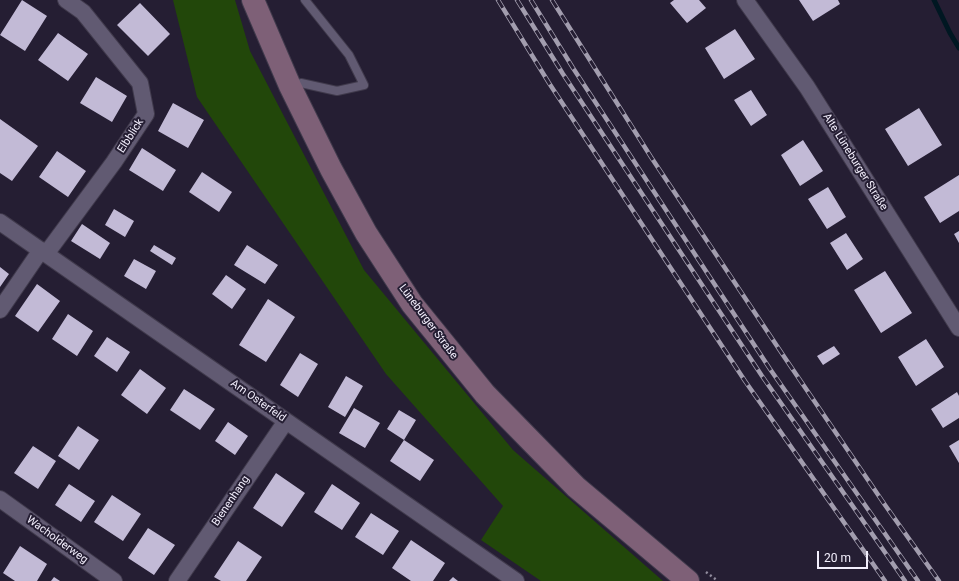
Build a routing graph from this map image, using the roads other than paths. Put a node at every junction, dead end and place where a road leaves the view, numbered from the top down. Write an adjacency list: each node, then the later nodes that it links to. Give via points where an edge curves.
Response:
1 (66, 0): 7 (street, Elbblick, via 83,12 140,83 146,114 114,162)
2 (253, 0): 5 (main road, Lüneburger Straße)
3 (305, 0): 5 (lane, via 349,55 364,85 337,91 301,83)
4 (745, 0): 9 (street, Alte Lüneburger Straße, via 807,87)
5 (290, 86): 12 (main road, Lüneburger Straße, via 366,233 417,310 486,394 571,482)
6 (0, 222): 7 (street, Am Osterfeld)
7 (44, 252): 8 (street, Elbblick); 10 (street, Am Osterfeld)
8 (0, 310)
9 (959, 328)
10 (286, 421): 14 (street, Bienenhang); 15 (street, Am Osterfeld)
11 (0, 499): 13 (street, Wacholderweg)
12 (694, 574)
13 (114, 581)
14 (177, 581)
15 (516, 581)

